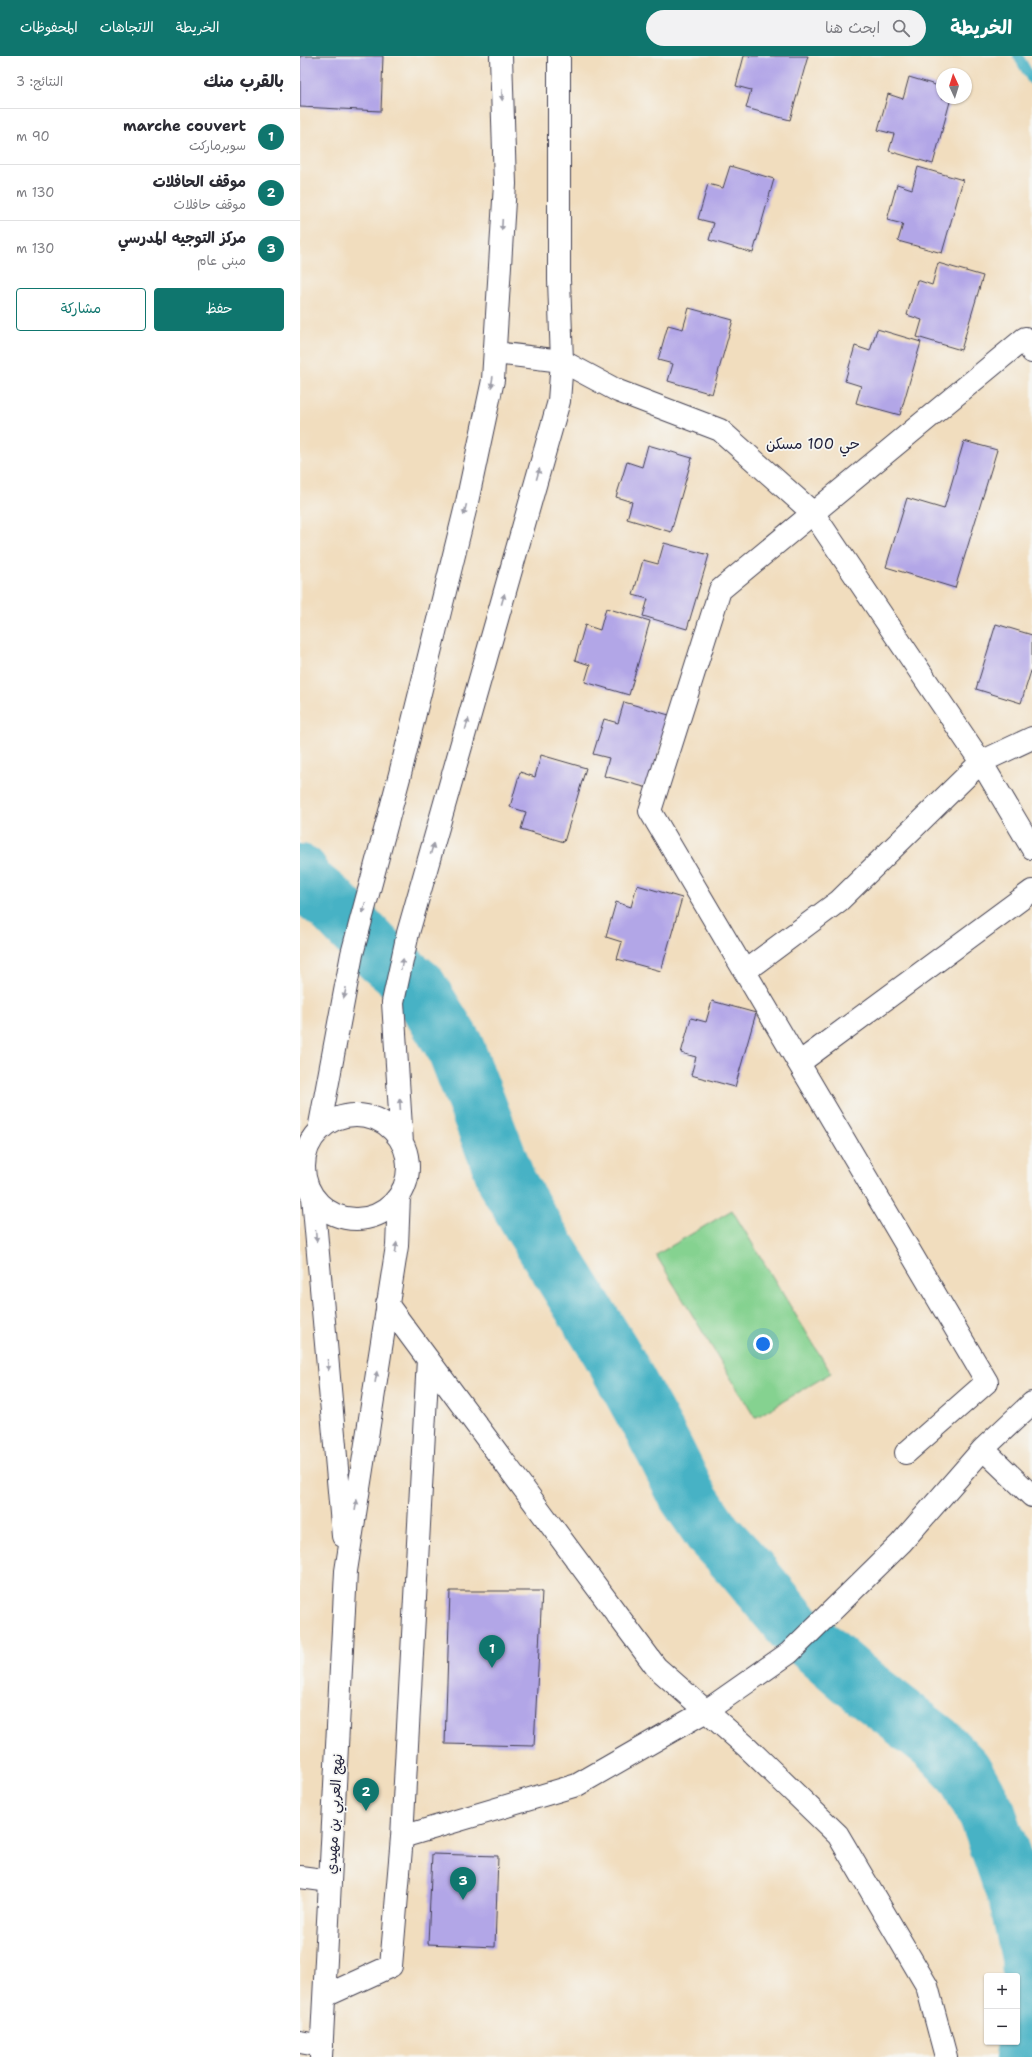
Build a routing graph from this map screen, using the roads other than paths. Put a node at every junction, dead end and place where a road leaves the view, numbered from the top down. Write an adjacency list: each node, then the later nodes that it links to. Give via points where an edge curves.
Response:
1 (501, 56): 4 (street, one-way to 4, via 505,184)
2 (558, 56): 5 (street)
3 (1032, 352): 6 (street, via 1025,338)
4 (495, 353): 5 (street); 13 (street, one-way to 13, via 493,380 467,502 402,766 352,954)
5 (562, 361): 6 (street, via 618,391 720,430); 14 (street, one-way to 5, via 393,1002 408,933 559,401)
6 (813, 513): 8 (street); 11 (street, via 720,590 650,811)
7 (1032, 738): 8 (street)
8 (981, 762): 9 (street); 11 (street, via 839,901)
9 (1032, 848)
10 (1032, 891): 12 (street)
11 (745, 971): 12 (street)
12 (800, 1063): 21 (street, via 987,1382)
13 (319, 1130): 14 (street, via 335,1120 354,1115 373,1118 390,1128); 16 (street, via 308,1145 304,1162 305,1180)
14 (402, 1143): 15 (street, via 408,1162 406,1180)
15 (399, 1196): 16 (street, via 385,1211 366,1218 346,1218 327,1211); 17 (street, one-way to 15, via 396,1246)
16 (313, 1197): 23 (street, one-way to 23)
17 (387, 1304): 18 (street); 23 (street, one-way to 17)
18 (428, 1359): 24 (street, via 656,1667); 25 (street)
19 (1032, 1403): 20 (street)
20 (983, 1449): 22 (street); 24 (street, via 901,1543 789,1653)
21 (906, 1453)
22 (1032, 1496)
23 (346, 1571): 27 (street, نهج العربي بن مهيدي)
24 (706, 1711): 25 (street, via 577,1785); 31 (street, via 838,1835 927,1986)
25 (402, 1837): 28 (street, via 391,1966)
26 (300, 1877): 27 (street)
27 (330, 1881): 28 (street, نهج العربي بن مهيدي)
28 (325, 1996): 30 (street, نهج العربي بن مهيدي)
29 (300, 2042): 30 (street)
30 (322, 2051)
31 (946, 2057)

